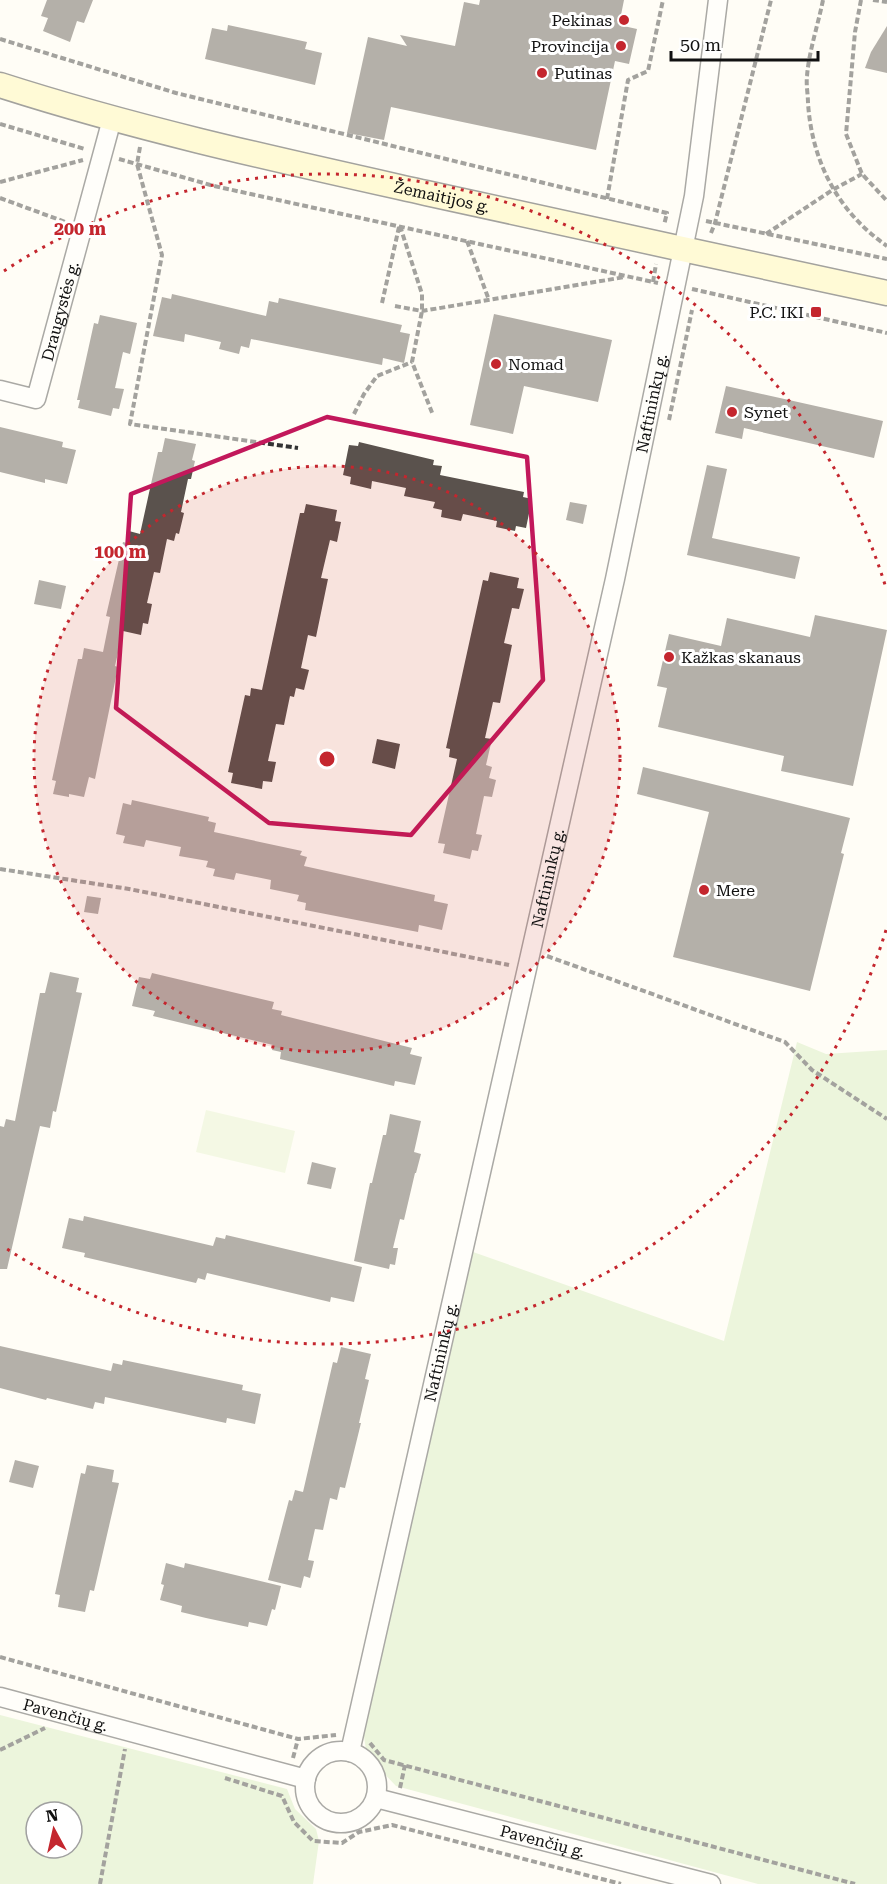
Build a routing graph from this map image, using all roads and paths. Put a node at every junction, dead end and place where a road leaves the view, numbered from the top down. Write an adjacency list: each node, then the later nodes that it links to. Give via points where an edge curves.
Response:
1 (663, 0): 19 (path, via 648,71 627,80)
2 (718, 0): 22 (street, Naftininkų g.)
3 (771, 0): 23 (path)
4 (823, 0): 17 (path, via 807,88 810,130 821,166)
5 (861, 0): 15 (path, via 846,134)
6 (873, 0): 7 (path)
7 (887, 2)
8 (0, 39): 19 (path, via 176,93)
9 (0, 85): 10 (main road, Žemaitijos g.)
10 (112, 119): 12 (main road, Žemaitijos g.); 13 (street, Draugystės g.)
11 (0, 124): 13 (path)
12 (144, 128): 14 (path); 29 (main road, Žemaitijos g.)
13 (103, 154): 14 (path); 16 (path); 25 (street, Draugystės g.)
14 (137, 164): 24 (path, via 214,186); 46 (path, via 162,255 130,424)
15 (862, 174): 17 (path); 20 (path)
16 (0, 182)
17 (834, 189): 26 (path); 28 (path, via 868,233)
18 (0, 198): 25 (path)
19 (607, 199): 21 (path)
20 (887, 201)
21 (667, 213): 22 (path); 29 (path)
22 (690, 218): 23 (path); 29 (street, Naftininkų g.)
23 (715, 223): 26 (path); 29 (path)
24 (399, 226): 27 (path); 37 (path); 39 (path, via 422,294)
25 (82, 229): 42 (street, Draugystės g., via 36,399)
26 (766, 234): 30 (path)
27 (467, 241): 31 (path); 36 (path)
28 (887, 246)
29 (682, 249): 32 (path); 33 (street, Naftininkų g.); 34 (path); 35 (main road, Žemaitijos g.)
30 (887, 259)
31 (629, 276): 32 (path); 36 (path)
32 (652, 282): 33 (path)
33 (676, 287): 34 (path); 50 (street, Naftininkų g.)
34 (695, 290): 40 (path); 45 (path)
35 (887, 293)
36 (489, 300): 39 (path)
37 (382, 303)
38 (395, 306): 39 (path)
39 (422, 311): 41 (path)
40 (887, 333)
41 (412, 362): 43 (path, via 377,376); 44 (path)
42 (0, 390)
43 (354, 414)
44 (432, 415)
45 (668, 425)
46 (298, 448)
47 (0, 869): 50 (path, via 129,889)
48 (548, 947): 49 (path)
49 (546, 956): 50 (path); 51 (path, via 785,1042 812,1070)
50 (535, 967): 55 (street, Naftininkų g.)
51 (887, 1119)
52 (0, 1657): 55 (path, via 298,1738 334,1735)
53 (0, 1697): 59 (street, Pavenčių g.)
54 (41, 1721): 57 (path, via 52,1725)
55 (360, 1742): 59 (street, via 317,1760); 60 (street, via 361,1756 375,1775); 64 (path, via 384,1760)
56 (115, 1744): 61 (path, via 126,1748)
57 (0, 1750)
58 (215, 1776): 62 (path, via 282,1796 294,1822 313,1841 342,1843 359,1832 392,1825)
59 (306, 1779): 60 (street, via 305,1791 314,1812 334,1823 364,1815)
60 (376, 1798): 63 (street, Pavenčių g.)
61 (100, 1884)
62 (621, 1884)
63 (711, 1884)
64 (855, 1884)

